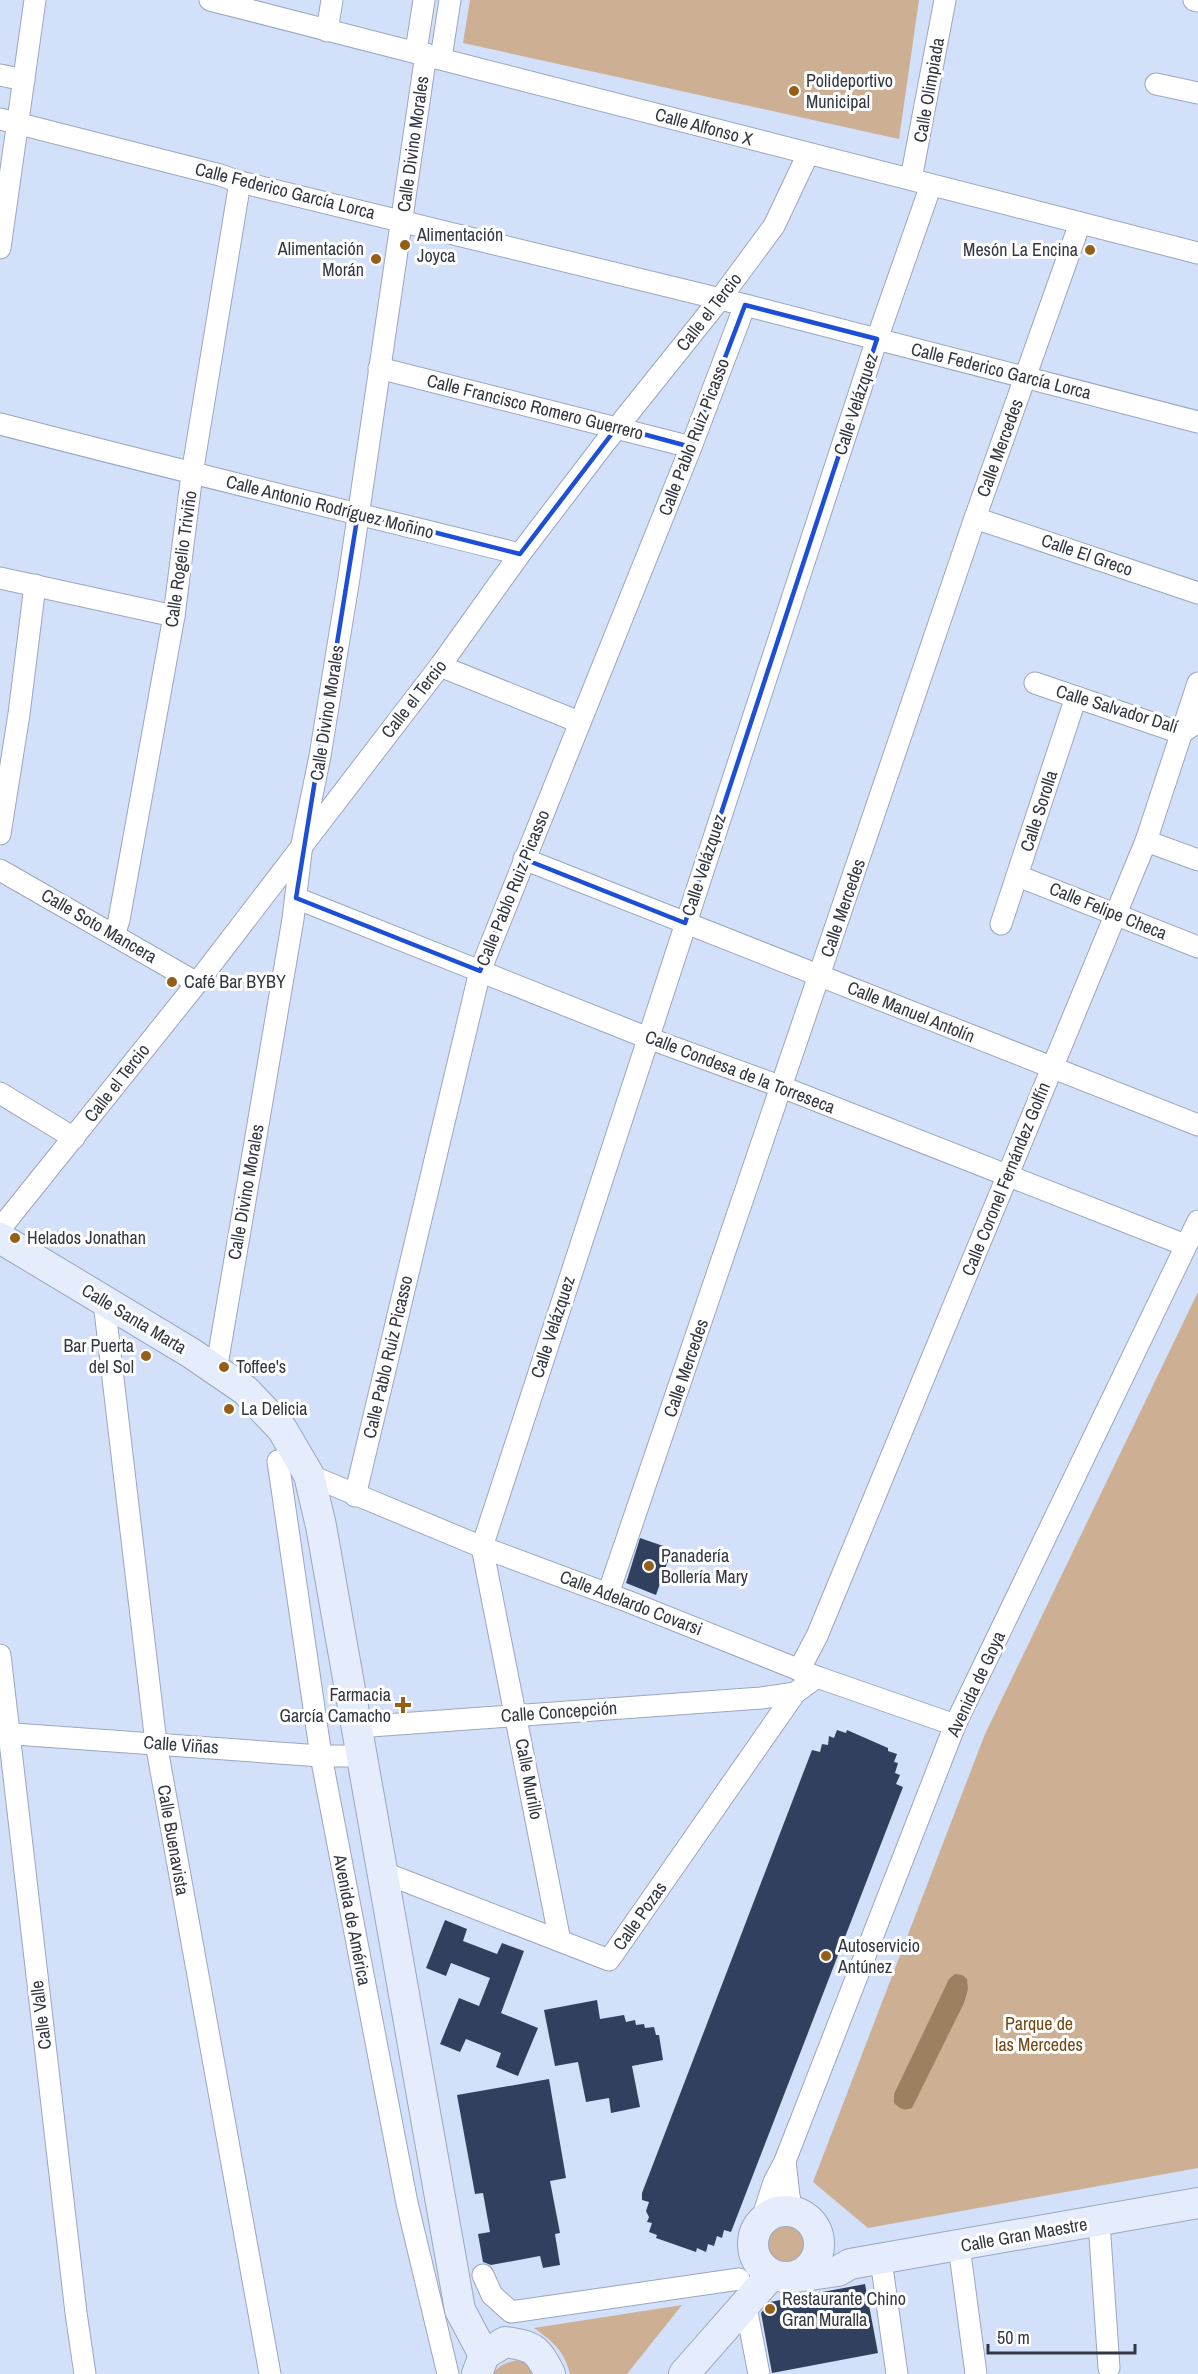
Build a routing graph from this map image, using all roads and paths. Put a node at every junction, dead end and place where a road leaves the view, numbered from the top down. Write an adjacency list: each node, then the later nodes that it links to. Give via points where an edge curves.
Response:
1 (35, 0): 11 (street)
2 (210, 0): 7 (street, Calle Alfonso X)
3 (332, 0): 8 (street)
4 (424, 0): 9 (street)
5 (450, 0): 9 (street)
6 (945, 0): 18 (street, Calle Olimpiada)
7 (244, 4): 8 (street, Calle Alfonso X)
8 (327, 31): 9 (street, Calle Alfonso X)
9 (428, 54): 15 (street, Calle Alfonso X); 20 (street, Calle Divino Morales)
10 (0, 75): 11 (street)
11 (24, 80): 14 (street)
12 (1156, 84): 13 (street)
13 (1198, 93)
14 (9, 122): 16 (street); 17 (street, Calle Federico García Lorca)
15 (808, 154): 18 (street, Calle Alfonso X); 24 (street, Calle el Tercio, via 774,226)
16 (6, 168): 19 (street)
17 (240, 182): 20 (street, Calle Federico García Lorca); 33 (street, Calle Rogelio Triviño)
18 (921, 182): 21 (street, Calle Alfonso X); 26 (street, Calle Velázquez)
19 (3, 211): 22 (street)
20 (402, 221): 24 (street, Calle Federico García Lorca); 27 (street, Calle Divino Morales)
21 (1080, 223): 23 (street, Calle Alfonso X); 28 (street, Calle Mercedes)
22 (0, 248)
23 (1198, 253)
24 (720, 299): 25 (street, Calle Federico García Lorca); 31 (street, Calle el Tercio)
25 (745, 305): 26 (street, Calle Federico García Lorca); 32 (street, Calle Pablo Ruiz Picasso)
26 (877, 339): 28 (street, Calle Federico García Lorca); 56 (street, Calle Velázquez)
27 (379, 368): 31 (street, Calle Francisco Romero Guerrero); 34 (street, Calle Divino Morales)
28 (1026, 377): 29 (street, Calle Federico García Lorca); 35 (street, Calle Mercedes)
29 (1198, 422)
30 (0, 424): 33 (street, Calle Antonio Rodríguez Moñino)
31 (617, 427): 32 (street, Calle Francisco Romero Guerrero); 36 (street, Calle el Tercio)
32 (691, 447): 45 (street, Calle Pablo Ruiz Picasso)
33 (192, 474): 34 (street, Calle Antonio Rodríguez Moñino); 40 (street, Calle Rogelio Triviño)
34 (358, 513): 36 (street, Calle Antonio Rodríguez Moñino); 49 (street, Calle Divino Morales, via 320,756)
35 (975, 518): 39 (street, Calle El Greco); 61 (street, Calle Mercedes)
36 (520, 554): 41 (street, Calle el Tercio)
37 (0, 578): 38 (street)
38 (35, 585): 40 (street); 47 (street)
39 (1198, 593)
40 (174, 616): 58 (street, Calle Rogelio Triviño)
41 (440, 666): 45 (street); 49 (street, Calle el Tercio)
42 (1035, 683): 44 (street, Calle Salvador Dalí)
43 (1198, 683): 46 (street, Calle Coronel Fernández Golfín)
44 (1076, 698): 46 (street, Calle Salvador Dalí); 53 (street, Calle Sorolla)
45 (579, 722): 50 (street, Calle Pablo Ruiz Picasso)
46 (1190, 728): 48 (street, Calle Coronel Fernández Golfín)
47 (1, 829)
48 (1146, 841): 51 (street); 55 (street, Calle Coronel Fernández Golfín)
49 (302, 844): 54 (street, Calle Divino Morales); 62 (street, Calle el Tercio)
50 (524, 859): 56 (street, Calle Manuel Antolín); 60 (street, Calle Pablo Ruiz Picasso)
51 (1198, 860)
52 (0, 870): 58 (street, Calle Soto Mancera)
53 (1018, 876): 55 (street, Calle Felipe Checa); 57 (street, Calle Sorolla)
54 (296, 898): 60 (street, Calle Condesa de la Torreseca); 75 (street, Calle Divino Morales)
55 (1115, 914): 59 (street, Calle Felipe Checa); 64 (street, Calle Coronel Fernández Golfín)
56 (685, 922): 61 (street, Calle Manuel Antolín); 63 (street, Calle Velázquez)
57 (1001, 924)
58 (114, 935): 62 (street, Calle Soto Mancera)
59 (1198, 947)
60 (480, 971): 63 (street, Calle Condesa de la Torreseca); 79 (street, Calle Pablo Ruiz Picasso)
61 (820, 976): 64 (street, Calle Manuel Antolín); 65 (street, Calle Mercedes)
62 (197, 983): 68 (street, Calle el Tercio)
63 (648, 1038): 65 (street, Calle Condesa de la Torreseca); 80 (street, Calle Velázquez)
64 (1051, 1068): 67 (street, Calle Manuel Antolín); 69 (street, Calle Coronel Fernández Golfín)
65 (782, 1087): 69 (street, Calle Condesa de la Torreseca); 81 (street, Calle Mercedes)
66 (0, 1093): 68 (street)
67 (1198, 1125)
68 (74, 1138): 71 (street, Calle el Tercio)
69 (1008, 1176): 73 (street, Calle Condesa de la Torreseca); 84 (street, Calle Coronel Fernández Golfín, via 817,1636)
70 (1198, 1221): 73 (street, Avenida de Goya)
71 (0, 1229)
72 (0, 1238): 74 (street, Calle Santa Marta)
73 (1185, 1245): 88 (street, Avenida de Goya)
74 (104, 1302): 75 (street, Calle Santa Marta); 91 (street, Calle Buenavista)
75 (216, 1371): 76 (street, Calle Santa Marta)
76 (263, 1407): 78 (street, Avenida de América, via 282,1429)
77 (278, 1461): 92 (street, Avenida de América)
78 (309, 1475): 79 (street, Calle Adelardo Covarsi); 90 (street, Avenida de América)
79 (355, 1496): 80 (street, Calle Adelardo Covarsi)
80 (482, 1547): 81 (street, Calle Adelardo Covarsi); 87 (street, Calle Murillo)
81 (608, 1594): 83 (street, Calle Adelardo Covarsi)
82 (0, 1655): 89 (street, Calle Valle)
83 (772, 1659): 84 (street, Calle Adelardo Covarsi); 86 (street, via 776,1680 772,1690)
84 (808, 1674): 85 (street, Calle Pozas); 88 (street, Calle Adelardo Covarsi)
85 (795, 1693): 86 (street, Calle Concepción); 94 (street, Calle Pozas, via 609,1960)
86 (761, 1698): 87 (street, Calle Concepción)
87 (517, 1714): 90 (street, Calle Concepción); 94 (street, Calle Murillo)
88 (955, 1725): 95 (street, Avenida de Goya)
89 (4, 1733): 91 (street, Calle Viñas); 108 (street, Calle Valle)
90 (359, 1742): 92 (street, Calle Viñas); 93 (street, Avenida de América)
91 (156, 1743): 92 (street, Calle Viñas); 109 (street, Calle Buenavista)
92 (321, 1756): 110 (street, Avenida de América, via 407,2203)
93 (382, 1872): 94 (street, Calle Pozas); 104 (street, Avenida de América)
94 (560, 1941)
95 (785, 2161): 97 (street, Avenida de Goya); 98 (street, Avenida de Goya)
96 (1198, 2203): 99 (street, Calle Gran Maestre)
97 (793, 2211): 98 (street, via 782,2211); 100 (street, via 807,2218)
98 (761, 2222): 105 (street, via 753,2243)
99 (1099, 2222): 101 (street, Calle Gran Maestre); 107 (street)
100 (820, 2243): 103 (street); 105 (street, via 809,2270)
101 (959, 2246): 102 (street, Calle Gran Maestre); 115 (street)
102 (881, 2260): 103 (street, Calle Gran Maestre); 114 (street)
103 (850, 2264): 105 (street, Calle Gran Maestre, via 838,2271)
104 (469, 2276): 105 (street, via 511,2312); 106 (street)
105 (761, 2278): 112 (street); 113 (street)
106 (488, 2357): 111 (street, via 531,2347 542,2357)
107 (1108, 2368)
108 (85, 2374)
109 (270, 2374)
110 (448, 2374)
111 (550, 2374)
112 (684, 2374)
113 (759, 2374)
114 (897, 2374)
115 (976, 2374)

